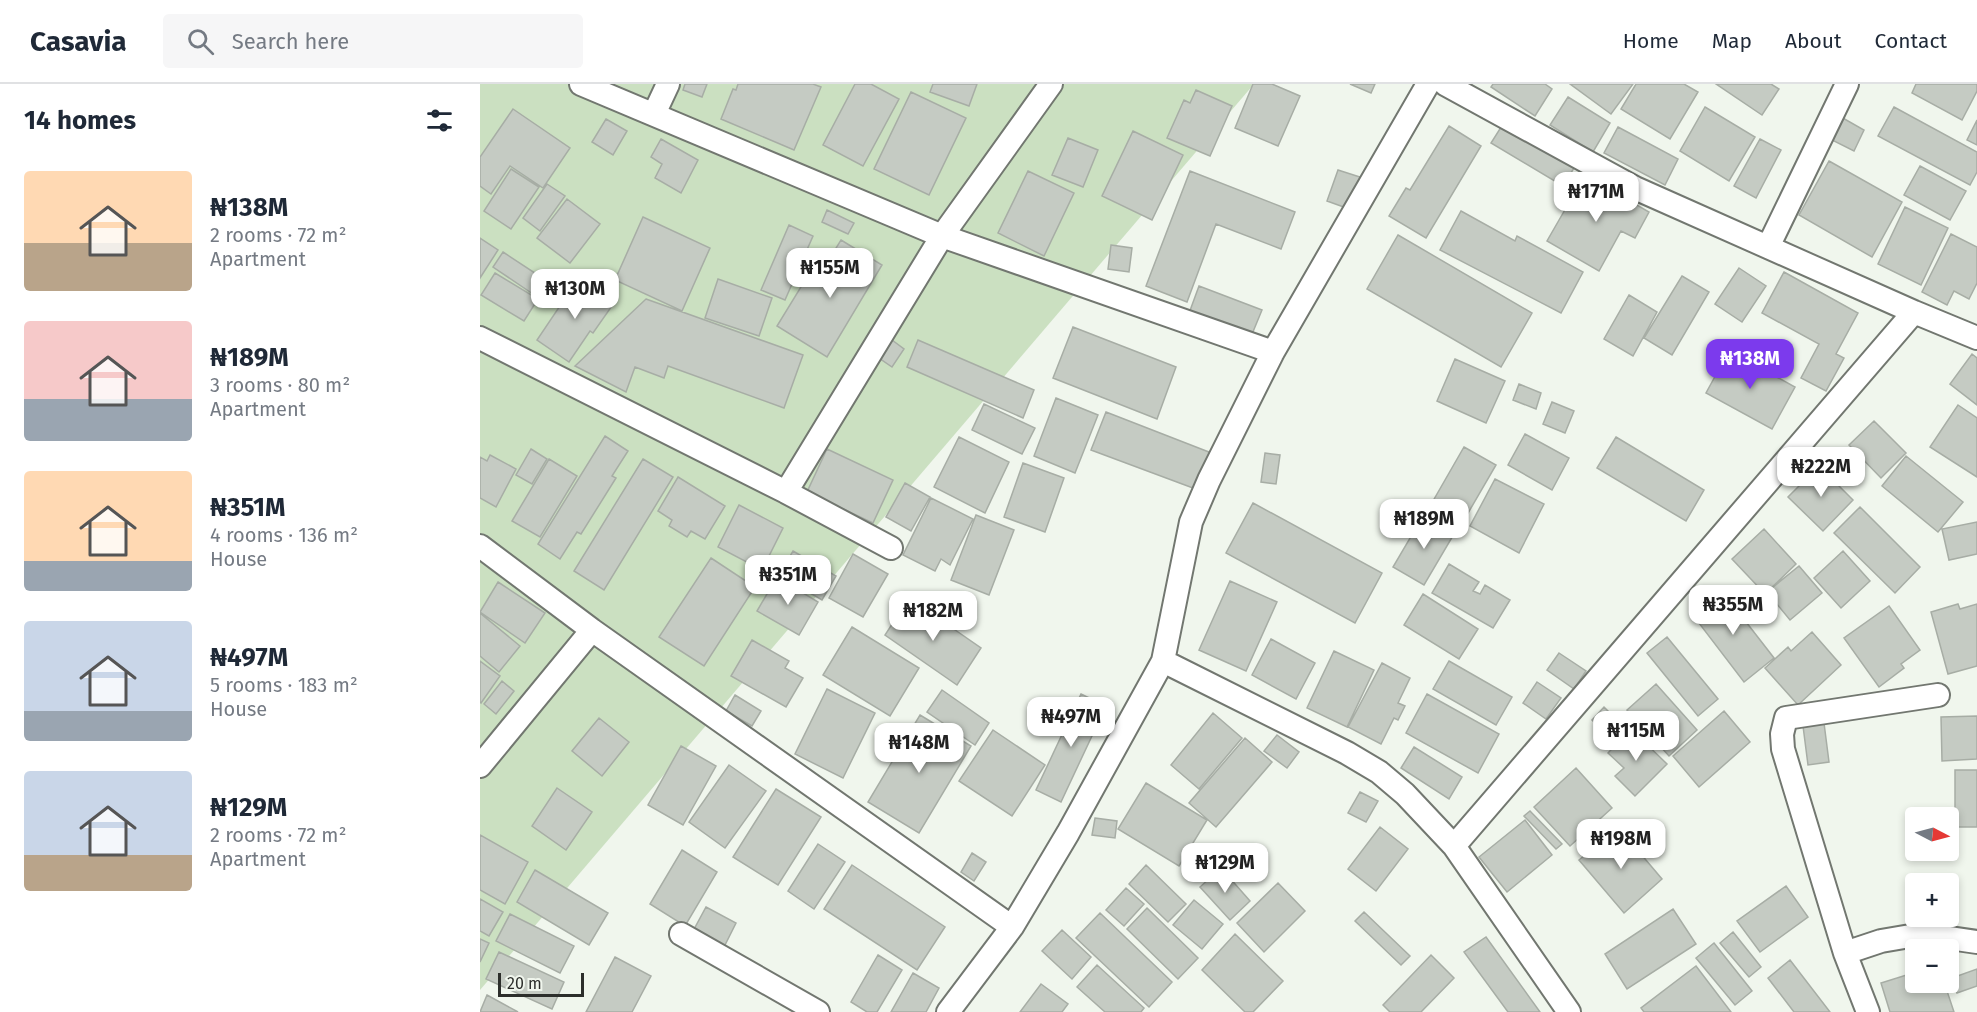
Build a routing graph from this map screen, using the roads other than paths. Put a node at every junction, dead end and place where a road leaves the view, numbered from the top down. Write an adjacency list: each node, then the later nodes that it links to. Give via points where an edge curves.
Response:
1 (581, 84): 7 (street)
2 (668, 84): 7 (street)
3 (1051, 84): 8 (street)
4 (1428, 84): 13 (street)
5 (1445, 84): 9 (street, via 1635,188)
6 (1847, 84): 9 (street)
7 (654, 114): 8 (street)
8 (942, 236): 13 (street); 14 (street)
9 (1767, 247): 10 (street)
10 (1914, 312): 12 (street); 21 (street)
11 (480, 338): 14 (street)
12 (1977, 338)
13 (1273, 352): 18 (street, via 1191,522)
14 (786, 492): 16 (street)
15 (480, 546): 17 (street)
16 (891, 549)
17 (592, 630): 20 (street); 22 (street)
18 (1163, 661): 21 (street, via 1378,772 1405,794); 22 (street)
19 (1938, 695): 25 (street, via 1786,718 1783,749)
20 (480, 766)
21 (1454, 846): 28 (street)
22 (1012, 927): 27 (street)
23 (681, 934): 26 (street)
24 (1977, 942): 25 (street, via 1922,934 1881,941)
25 (1845, 953): 29 (street)
26 (818, 1012)
27 (948, 1012)
28 (1569, 1012)
29 (1868, 1012)

